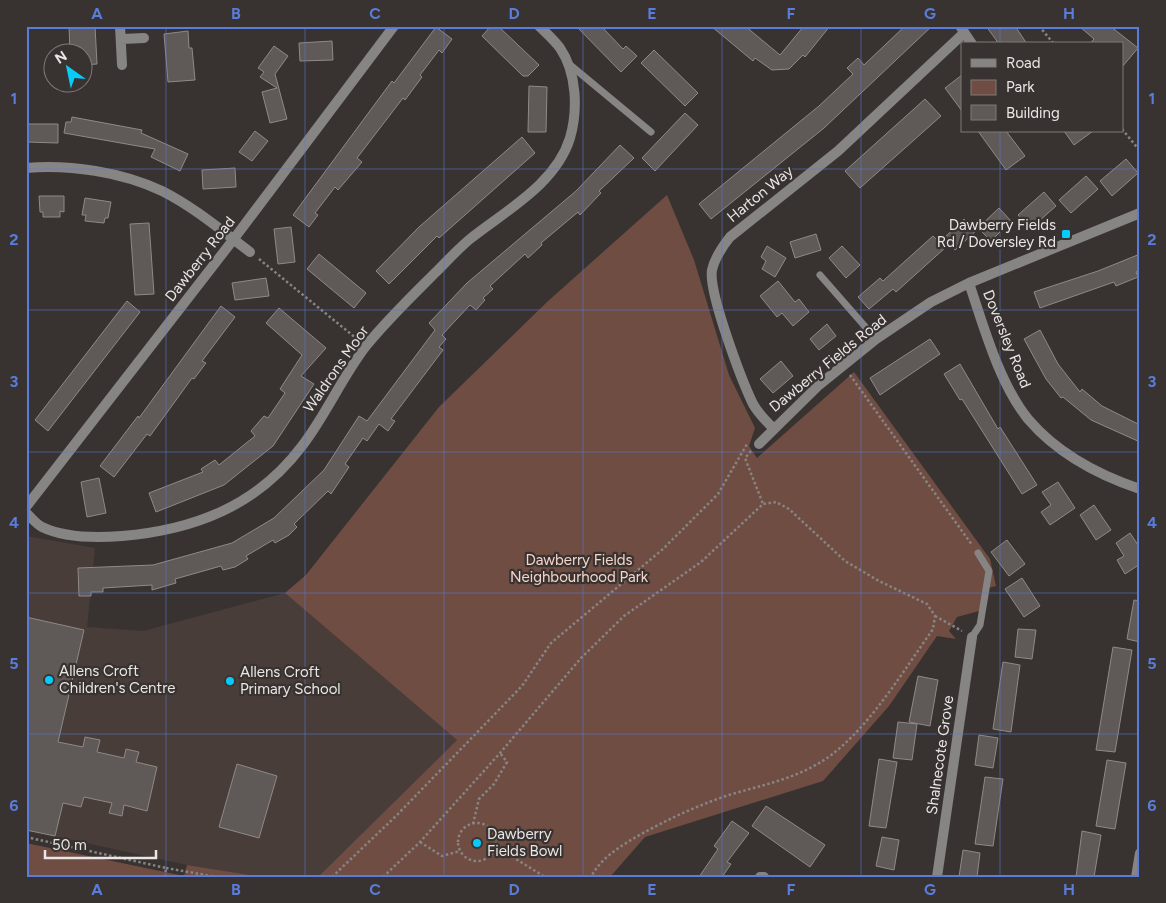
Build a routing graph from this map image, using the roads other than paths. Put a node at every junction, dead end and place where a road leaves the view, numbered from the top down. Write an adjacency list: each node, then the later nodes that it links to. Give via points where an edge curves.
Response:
1 (120, 26): 6 (street)
2 (394, 26): 13 (street, Dawberry Road)
3 (539, 26): 8 (street, Waldrons Moor, via 560,48)
4 (962, 30): 7 (street, Harton Way); 18 (street, Harton Way, via 838,150 730,237 719,251 712,271 712,284 734,356 754,406)
5 (144, 38): 6 (street)
6 (122, 40): 9 (street)
7 (971, 42)
8 (566, 62): 10 (lane); 22 (street, Waldrons Moor, via 574,88 575,113 570,139 563,154 543,181 468,241 366,346 302,447 276,475 244,500 214,517 178,529 111,537 70,534 41,527)
9 (122, 65)
10 (651, 132)
11 (26, 168): 13 (street, via 50,167 104,173 161,191)
12 (1140, 213): 16 (street, Dawberry Fields Road)
13 (234, 240): 14 (street); 21 (street, Dawberry Road)
14 (250, 252)
15 (820, 275): 17 (lane)
16 (969, 284): 17 (street, Dawberry Fields Road, via 931,302); 20 (street, Doversley Road, via 992,352 1028,419 1084,465)
17 (876, 339): 18 (street, Dawberry Fields Road)
18 (772, 428): 19 (street, Dawberry Fields Road)
19 (759, 444)
20 (1140, 489)
21 (26, 507)
22 (26, 513)
23 (978, 553): 24 (lane, via 989,570 980,625)
24 (972, 637): 28 (street, Shalnecote Grove)
25 (1140, 853): 29 (street)
26 (760, 877): 27 (street)
27 (764, 877)
28 (937, 877)
29 (1136, 877)

